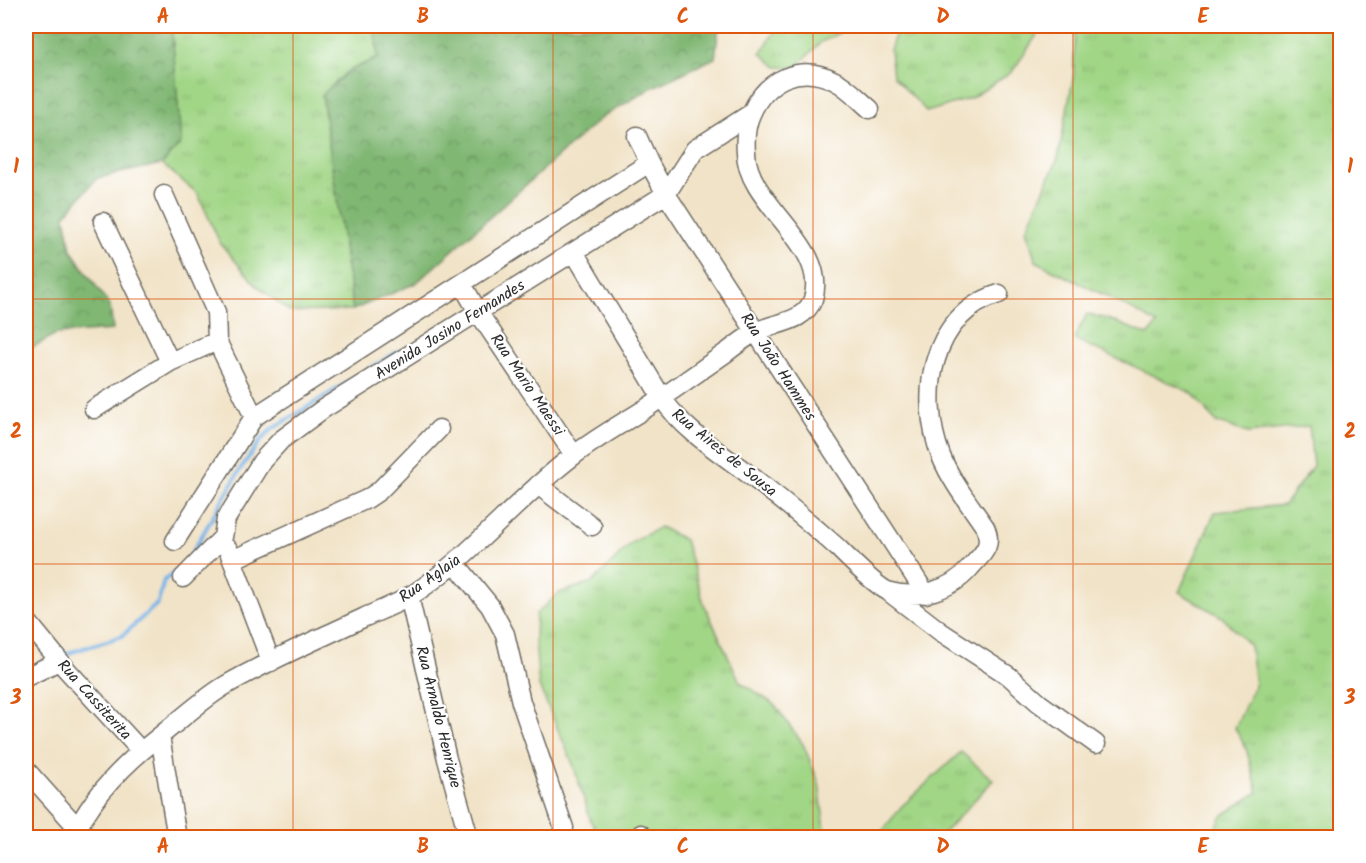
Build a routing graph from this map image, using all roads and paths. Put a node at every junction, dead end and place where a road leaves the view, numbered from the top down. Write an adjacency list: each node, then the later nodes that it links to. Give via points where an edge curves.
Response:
1 (870, 109): 2 (street, via 838,82 807,73 774,82)
2 (750, 114): 5 (street, Avenida Josino Fernandes, via 695,149); 12 (street, Rua Aglaia, via 745,156 752,178 801,243 816,284 807,310 792,320)
3 (638, 136): 4 (street, Rua João Hammes)
4 (649, 163): 5 (street, Rua João Hammes); 9 (street, Avenida Josino Fernandes)
5 (666, 194): 8 (street, Avenida Josino Fernandes); 12 (street, Rua João Hammes)
6 (164, 195): 13 (street, via 216,312)
7 (103, 222): 14 (street)
8 (574, 252): 11 (street, Avenida Josino Fernandes); 15 (street, Rua Aires de Sousa)
9 (462, 284): 11 (street, Rua Mario Maessi); 17 (street, Avenida Josino Fernandes)
10 (999, 294): 29 (street, via 972,306 941,342 934,358 930,393 942,459 985,527 989,544 964,574)
11 (478, 312): 19 (street, Avenida Josino Fernandes, via 323,409 281,440); 20 (street, Rua Mario Maessi)
12 (755, 332): 15 (street, Rua Aglaia); 29 (street, Rua João Hammes)
13 (217, 341): 14 (street); 17 (street)
14 (170, 362): 16 (street)
15 (662, 398): 20 (street, Rua Aglaia); 28 (street, Rua Aires de Sousa, via 693,432 801,515)
16 (94, 409)
17 (254, 417): 19 (street, Avenida Josino Fernandes)
18 (439, 429): 25 (street, via 367,499)
19 (251, 453): 23 (street, Avenida Josino Fernandes); 24 (street, Avenida Josino Fernandes)
20 (574, 455): 21 (street, Rua Aglaia)
21 (538, 485): 22 (street); 26 (street, Rua Aglaia)
22 (592, 526)
23 (223, 537): 25 (street); 27 (street, Avenida Josino Fernandes)
24 (175, 541)
25 (232, 560): 33 (street)
26 (455, 563): 30 (street, Rua Aglaia); 39 (street, via 490,606 505,634 521,702)
27 (183, 578)
28 (887, 591): 29 (street); 36 (street, Rua Aires de Sousa, via 1009,676)
29 (926, 594)
30 (409, 596): 33 (street, Rua Aglaia); 42 (street, Rua Arnaldo Henrique)
31 (28, 626): 32 (street, Rua Cassiterita)
32 (56, 657): 34 (street); 37 (street, Rua Cassiterita)
33 (271, 662): 35 (street, Rua Aglaia, via 225,686)
34 (26, 677)
35 (160, 736): 37 (street, Rua Aglaia); 41 (street)
36 (1096, 744)
37 (141, 751): 40 (street, Rua Aglaia, via 100,793)
38 (26, 770): 40 (street)
39 (564, 828)
40 (75, 832)
41 (177, 837)
42 (469, 837)

